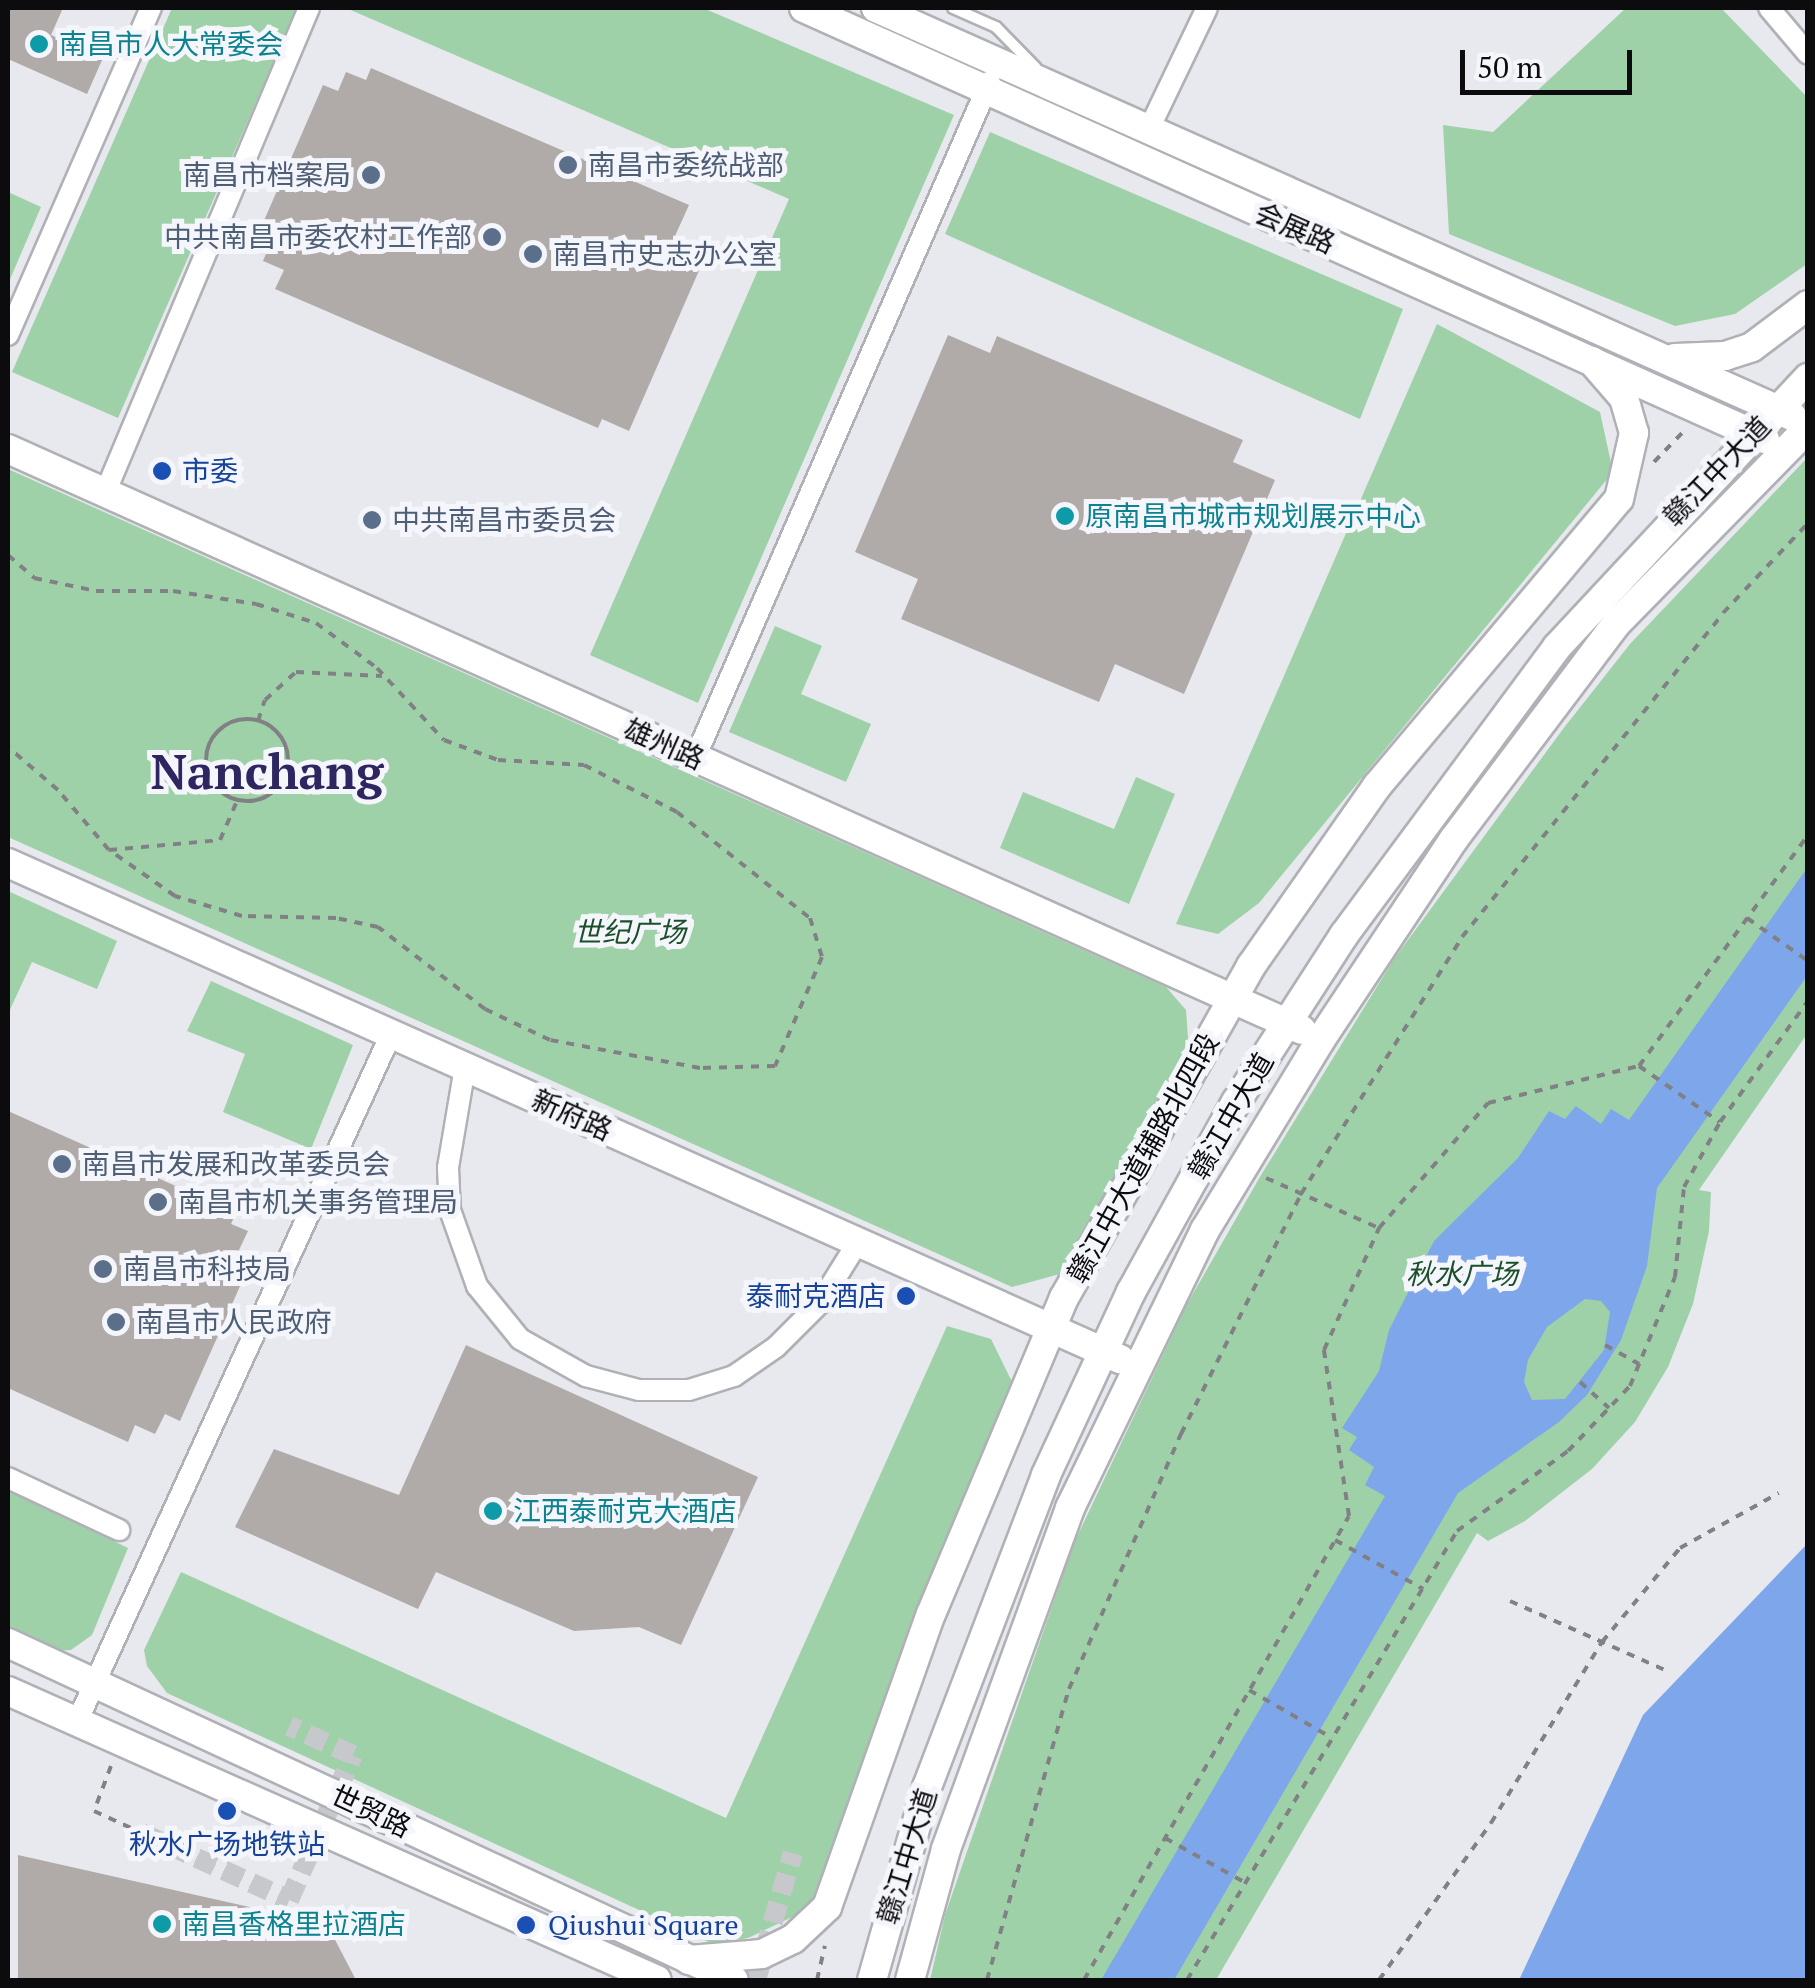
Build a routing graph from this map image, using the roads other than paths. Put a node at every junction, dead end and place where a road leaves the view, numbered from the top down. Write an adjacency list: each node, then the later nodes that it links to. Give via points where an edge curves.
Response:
1 (151, 8): 14 (street)
2 (309, 8): 23 (street)
3 (804, 8): 11 (main road, 会展路)
4 (876, 8): 9 (main road, 会展路)
5 (953, 8): 10 (lane, via 996,27)
6 (1206, 8): 12 (street)
7 (1769, 8): 8 (street)
8 (1808, 54)
9 (999, 62): 10 (main road, 会展路); 11 (street)
10 (1054, 86): 12 (main road, 会展路)
11 (987, 90): 16 (main road, 会展路); 24 (street)
12 (1149, 129): 15 (main road, 会展路)
13 (1808, 305): 15 (main road, via 1752,347 1725,356)
14 (8, 335)
15 (1661, 357): 18 (main road, 会展路)
16 (1592, 362): 20 (main road, 会展路); 26 (main road, 赣江中大道辅路北四段, via 1624,398 1634,433 1618,499 1377,786)
17 (1808, 378): 18 (main road, 赣江中大道)
18 (1777, 409): 19 (main road, 会展路); 20 (main road, 赣江中大道)
19 (1808, 425): 22 (main road, 赣江中大道)
20 (1753, 434): 22 (main road, 会展路); 27 (main road, 赣江中大道, via 1557,646 1458,774)
21 (8, 449): 23 (main road, 雄州路)
22 (1785, 449): 29 (main road, 赣江中大道, via 1616,624 1454,839)
23 (105, 492): 24 (main road, 雄州路)
24 (696, 758): 26 (main road, 雄州路)
25 (8, 863): 28 (main road, 新府路)
26 (1233, 999): 27 (main road, 雄州路); 32 (main road, 赣江中大道辅路北四段)
27 (1287, 1023): 29 (main road, 雄州路); 33 (main road, 赣江中大道, via 1236,1102)
28 (391, 1034): 30 (main road, 新府路); 38 (street)
29 (1321, 1039): 34 (main road, 赣江中大道, via 1205,1230)
30 (466, 1067): 31 (main road, 新府路); 31 (street, via 448,1168 450,1210 477,1286 520,1338 586,1376 638,1390 689,1390 734,1376 820,1303)
31 (858, 1242): 32 (main road, 新府路)
32 (1051, 1328): 33 (main road, 新府路); 41 (main road, 赣江中大道辅路北四段, via 932,1614 827,1907 792,1939 762,1954)
33 (1103, 1352): 34 (main road, 新府路); 44 (main road, 赣江中大道, via 1046,1475 927,1787)
34 (1136, 1366): 45 (main road, 赣江中大道, via 1070,1508 985,1733)
35 (8, 1478): 36 (street)
36 (120, 1530)
37 (8, 1643): 38 (main road, 世贸路)
38 (95, 1682): 40 (street); 41 (main road, 世贸路)
39 (8, 1690): 40 (main road, 世贸路)
40 (77, 1722): 42 (main road, 世贸路)
41 (689, 1960): 43 (main road, 世贸路)
42 (657, 1980)
43 (734, 1980)
44 (872, 1980)
45 (910, 1980)

